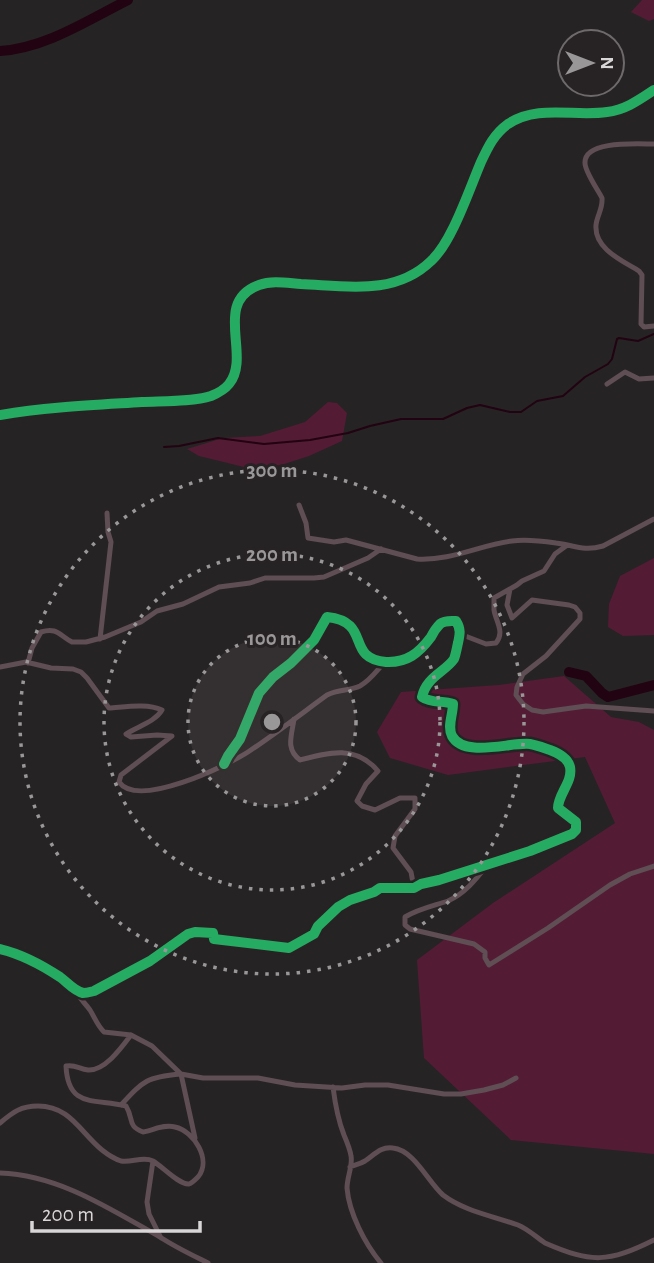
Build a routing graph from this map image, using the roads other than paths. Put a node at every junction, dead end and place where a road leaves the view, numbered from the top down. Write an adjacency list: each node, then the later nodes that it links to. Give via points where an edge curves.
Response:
1 (654, 91): 6 (street, via 618,110 542,113 510,123 488,146 439,253 402,281 369,288 273,282 253,287 236,309 237,365 233,376 229,385 211,396)
2 (654, 144): 3 (street, via 610,145 588,153 585,160 602,198 596,226 599,237 609,253 642,275 641,324)
3 (654, 326)
4 (654, 378): 5 (street, via 639,379 625,372)
5 (607, 384)
6 (0, 415)
7 (299, 505): 11 (street, via 308,538 346,540)
8 (107, 513): 14 (street, via 111,542)
9 (654, 519): 10 (street, via 594,549)
10 (566, 546): 11 (street, via 513,541 427,559); 12 (street, via 544,570)
11 (381, 549): 14 (street, via 324,577 265,579 219,587)
12 (510, 589): 13 (street, via 494,598 500,628 496,643); 18 (street, via 507,605 512,618 531,600 569,605 580,613 580,619 546,656 523,674 516,695 523,704 543,712 586,706)
13 (460, 634): 15 (street, via 456,621 447,621 409,659); 21 (street, via 454,658 422,697 453,704 450,723 456,740 471,747 530,744 556,752 570,766 558,808 576,822 576,830)
14 (100, 639): 16 (street, via 72,642 57,630 47,630 41,632)
15 (386, 662): 19 (street, via 359,687 334,691); 20 (street, via 368,658 347,622 327,617 314,640 259,693)
16 (28, 663): 17 (street); 20 (street, via 81,672 108,708 162,710 157,718 127,734 172,736 121,775 123,787 147,790 168,786)
17 (0, 667)
18 (654, 710)
19 (294, 719): 20 (street); 23 (street, via 290,748 296,758 353,753 371,762 378,771 357,801 362,806 374,810 400,798 415,798 415,809 393,848 411,872)
20 (224, 764)
21 (489, 863): 22 (street, via 463,892 412,912 405,917 405,925 474,944 485,952 488,965 610,885); 23 (street)
22 (654, 866)
23 (414, 888): 25 (street, via 380,888 350,900 327,916 314,934 289,948 214,939 213,933 195,932 94,991)
24 (0, 949): 25 (street, via 43,967)
25 (75, 989): 26 (street, via 104,1031)
26 (131, 1035): 27 (street, via 152,1046); 30 (street, via 117,1054 93,1070 66,1066 66,1079 80,1098)
27 (181, 1074): 29 (street); 30 (street, via 155,1076); 32 (street)
28 (516, 1078): 29 (street, via 461,1094 388,1085)
29 (333, 1087): 34 (street, via 351,1154)
30 (121, 1105): 32 (street, via 127,1106 135,1129 174,1127 187,1132)
31 (0, 1123): 33 (street, via 20,1108 49,1106 65,1112 88,1138 121,1161)
32 (197, 1144): 33 (street, via 202,1170 191,1183)
33 (153, 1161): 36 (street, via 147,1202)
34 (350, 1167): 37 (street, via 385,1148 401,1150 443,1194 459,1204 524,1228 578,1260 610,1261); 39 (street, via 347,1189 352,1207 367,1245)
35 (0, 1173): 36 (street, via 29,1176 80,1194)
36 (161, 1238): 38 (street)
37 (654, 1240)
38 (208, 1263)
39 (381, 1263)

